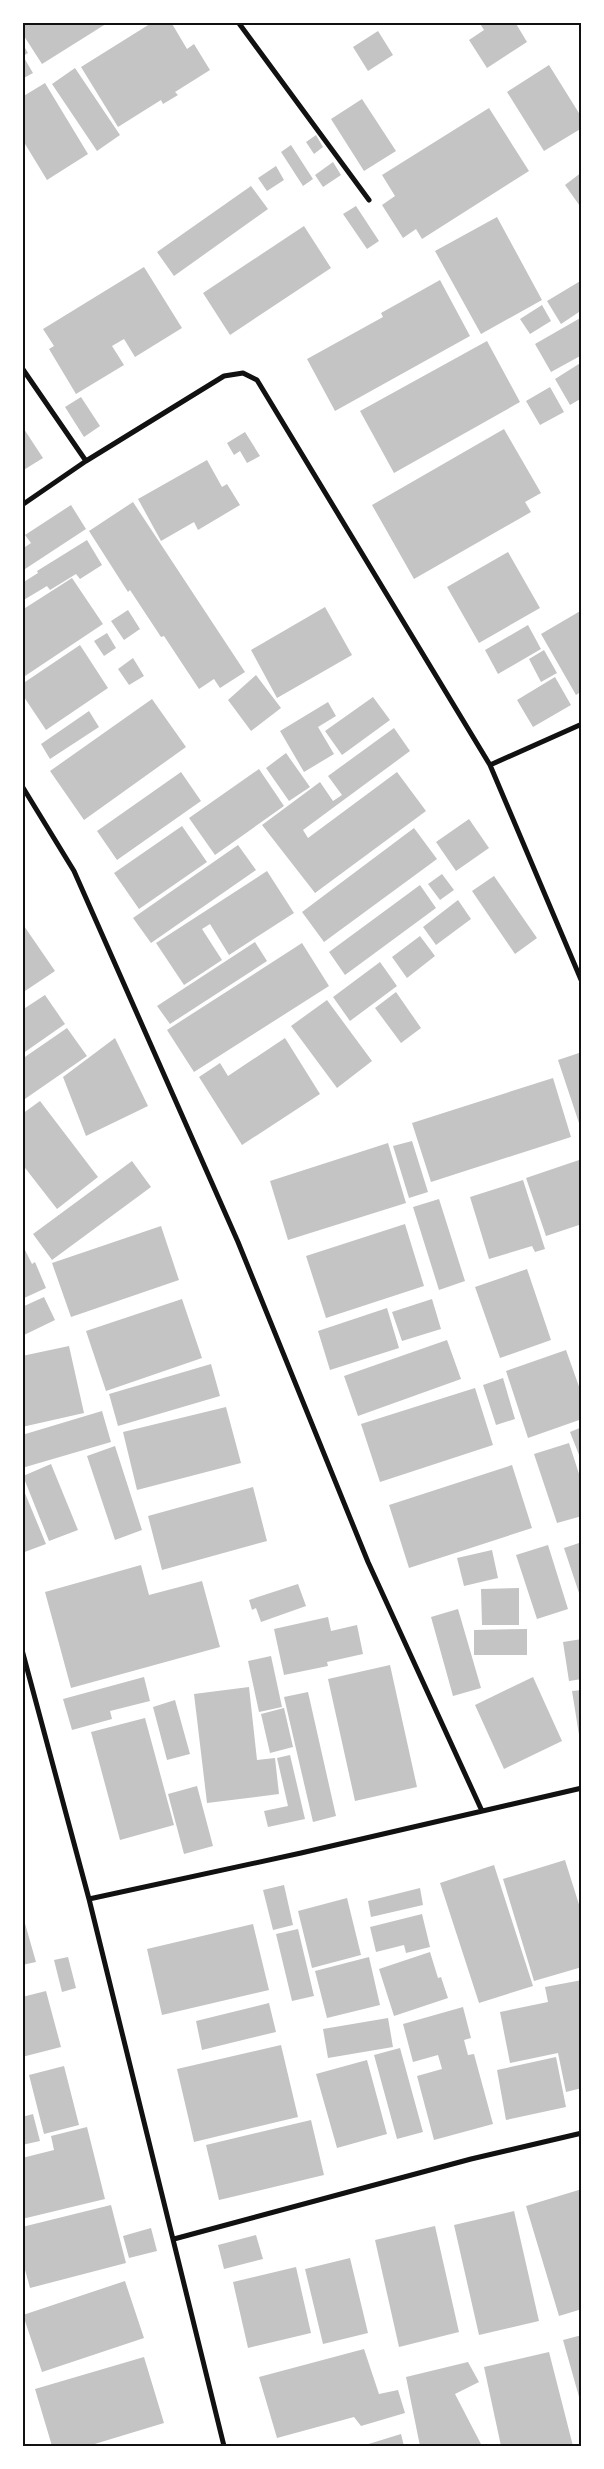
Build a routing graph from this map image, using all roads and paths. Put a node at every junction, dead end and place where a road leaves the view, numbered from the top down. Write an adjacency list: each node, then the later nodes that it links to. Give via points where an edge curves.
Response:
1 (238, 22): 2 (street)
2 (368, 200)
3 (22, 368): 4 (street)
4 (86, 461): 5 (street); 7 (street, via 224,376 243,373 257,380)
5 (22, 505)
6 (582, 724): 7 (street)
7 (490, 766): 9 (street)
8 (22, 786): 12 (street, via 74,871 238,1242 368,1562)
9 (582, 982)
10 (22, 1650): 13 (street)
11 (582, 1788): 12 (street)
12 (482, 1812): 13 (street)
13 (89, 1899): 15 (street)
14 (582, 2134): 15 (street, via 471,2159)
15 (174, 2239): 16 (street)
16 (224, 2446)

